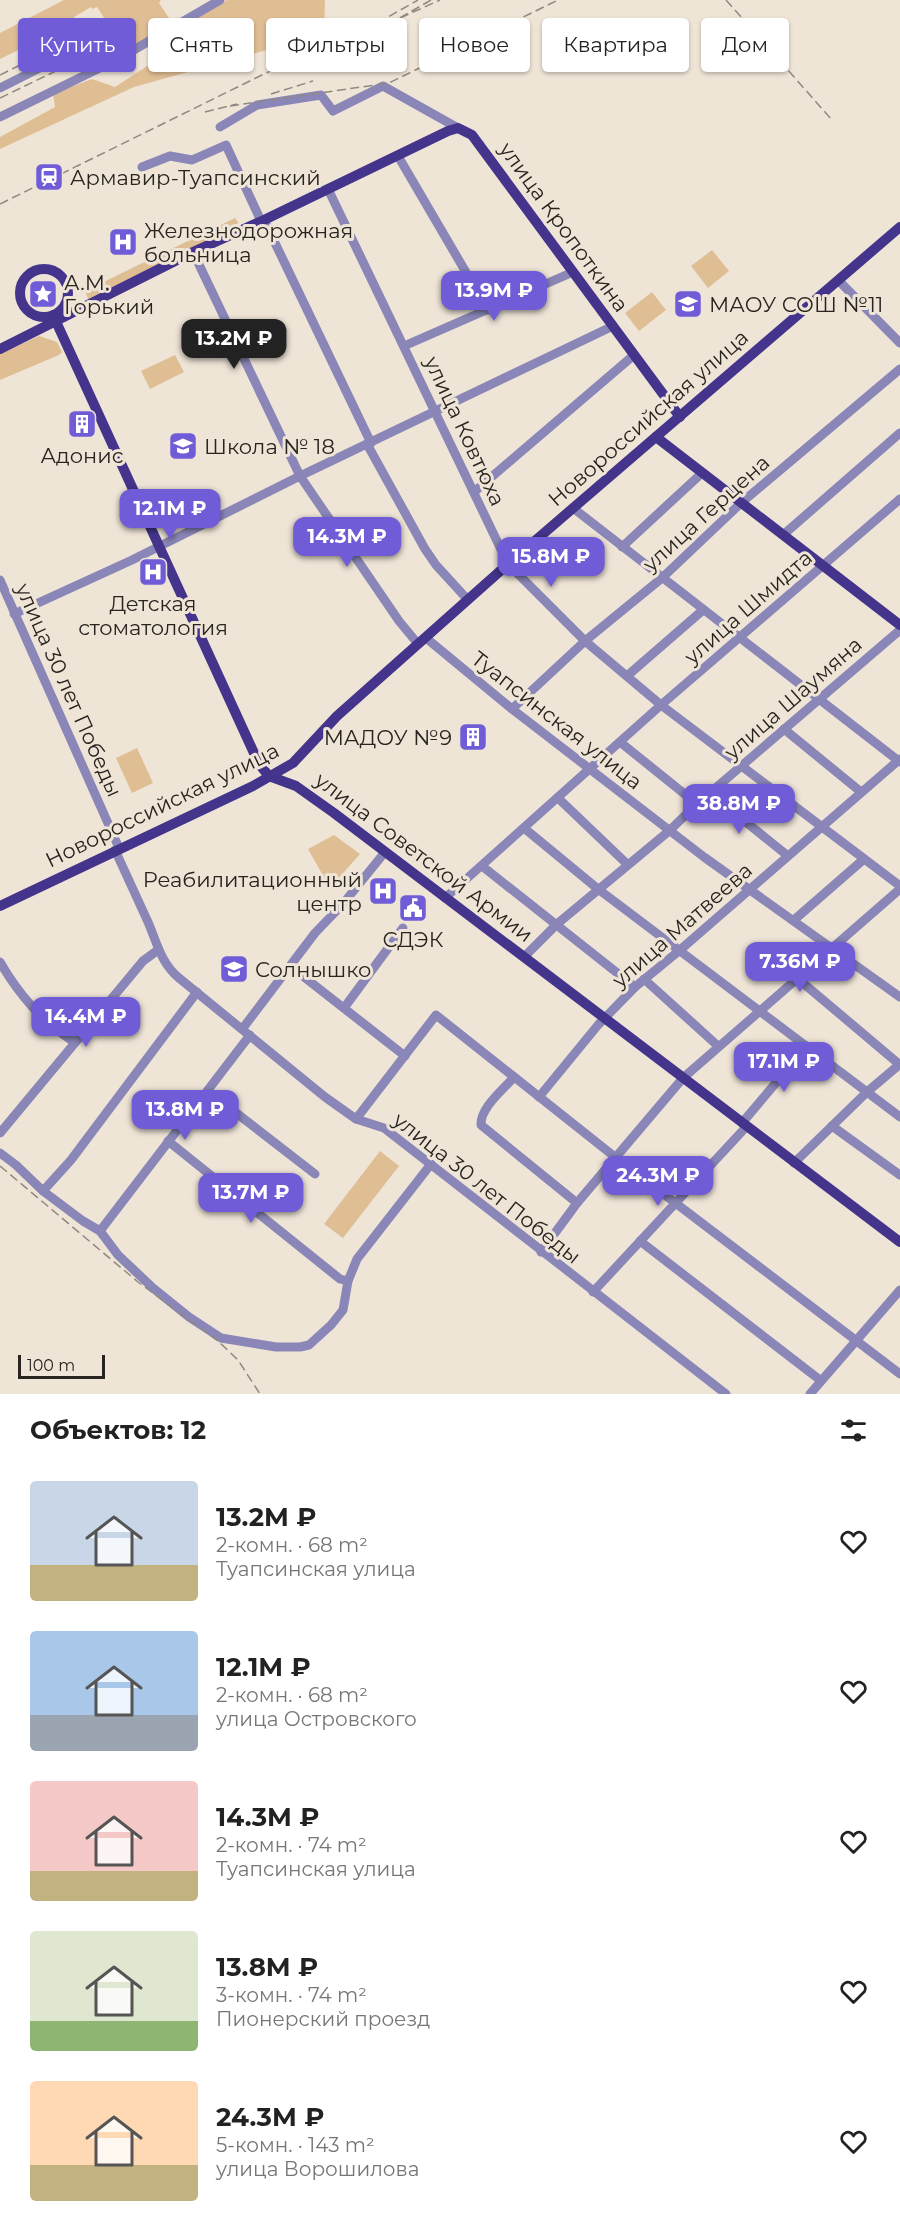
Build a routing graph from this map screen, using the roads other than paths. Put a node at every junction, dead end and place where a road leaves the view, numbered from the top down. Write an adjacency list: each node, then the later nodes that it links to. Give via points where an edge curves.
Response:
1 (220, 0): 2 (street)
2 (136, 49)
3 (32, 72): 5 (street)
4 (92, 72): 6 (street)
5 (0, 88)
6 (0, 117)
7 (220, 127): 8 (street, via 257,105 321,95 333,111 383,86)
8 (458, 128): 9 (main road); 15 (main road, улица Кропоткина, via 472,135)
9 (398, 156): 11 (main road); 17 (street)
10 (142, 167): 12 (street, via 170,156 192,160 226,145)
11 (328, 189): 12 (main road); 21 (street, улица Ковтюха)
12 (263, 221): 14 (main road); 29 (street)
13 (900, 227): 16 (main road, Новороссийская улица)
14 (194, 252): 18 (main road); 31 (street, Туапсинская улица)
15 (573, 272): 17 (street); 19 (main road, улица Кропоткина)
16 (838, 280): 20 (street); 26 (main road, Новороссийская улица)
17 (488, 310): 21 (street)
18 (54, 319): 18 (main road, via 66,302 66,283 56,272 34,271 23,281 21,303 31,314); 22 (main road); 37 (main road)
19 (613, 326): 23 (main road, улица Кропоткина); 25 (street)
20 (900, 344)
21 (404, 346): 25 (street, улица Ковтюха)
22 (0, 350)
23 (634, 355): 26 (main road, улица Кропоткина); 32 (street)
24 (900, 369): 34 (street, улица Герцена)
25 (436, 412): 29 (street); 32 (street, улица Ковтюха)
26 (680, 417): 28 (main road, Новороссийская улица)
27 (900, 433): 36 (street)
28 (656, 437): 30 (main road); 35 (main road, Новороссийская улица)
29 (369, 444): 31 (street); 43 (street, via 425,549)
30 (702, 473): 34 (main road); 38 (street)
31 (300, 476): 37 (street); 49 (street, Туапсинская улица, via 399,621)
32 (474, 492): 39 (street, улица Ковтюха)
33 (900, 499): 40 (street, улица Шмидта)
34 (741, 503): 36 (main road); 41 (street, улица Герцена)
35 (573, 508): 38 (street); 39 (main road, Новороссийская улица)
36 (783, 535): 40 (main road)
37 (158, 546): 45 (street); 60 (main road)
38 (622, 547): 41 (street)
39 (508, 564): 43 (main road, Новороссийская улица); 50 (street, улица Ковтюха)
40 (824, 566): 46 (main road); 48 (street, улица Шмидта)
41 (662, 578): 44 (street); 50 (street, улица Герцена)
42 (0, 580): 45 (street, улица 30 лет Победы)
43 (468, 600): 49 (main road, Новороссийская улица)
44 (703, 610): 48 (street); 51 (street)
45 (14, 614): 68 (street, улица 30 лет Победы)
46 (900, 624)
47 (900, 630): 52 (street, улица Шаумяна)
48 (740, 638): 52 (street); 53 (street, улица Шмидта)
49 (422, 641): 54 (street, Туапсинская улица); 60 (main road, Новороссийская улица, via 337,716 293,763)
50 (585, 641): 51 (street, улица Ковтюха); 54 (street, улица Герцена)
51 (627, 676): 53 (street, улица Ковтюха)
52 (819, 698): 55 (street, улица Шаумяна); 57 (street)
53 (661, 705): 56 (street, улица Шмидта); 58 (street, улица Ковтюха)
54 (512, 709): 59 (street, Туапсинская улица)
55 (784, 729): 58 (street, улица Шаумяна); 61 (street)
56 (620, 742): 59 (street, улица Шмидта); 64 (street)
57 (900, 760): 61 (street, улица Матвеева)
58 (743, 766): 62 (street, улица Шаумяна); 65 (street, улица Ковтюха)
59 (590, 769): 63 (street, улица Шмидта); 67 (street, Туапсинская улица)
60 (268, 776): 68 (main road, Новороссийская улица); 69 (main road, улица Советской Армии, via 296,786)
61 (861, 792): 65 (street, улица Матвеева)
62 (710, 793): 64 (street, улица Шаумяна); 70 (street)
63 (558, 798): 66 (street, улица Шмидта); 72 (street)
64 (697, 804): 67 (street, улица Шаумяна)
65 (822, 826): 70 (street, улица Матвеева); 71 (street, улица Ковтюха)
66 (524, 828): 73 (street, улица Шмидта); 75 (street)
67 (669, 831): 72 (street, улица Шаумяна); 76 (street, Туапсинская улица)
68 (117, 849): 78 (main road, Новороссийская улица); 83 (street, улица 30 лет Победы)
69 (385, 852): 77 (main road, улица Советской Армии); 87 (street)
70 (788, 856): 76 (street, улица Матвеева)
71 (864, 859): 74 (street, улица Ковтюха); 79 (street)
72 (627, 864): 75 (street, улица Шаумяна)
73 (482, 866): 77 (street, улица Шмидта); 80 (street)
74 (900, 888): 82 (street)
75 (598, 889): 80 (street, улица Шаумяна); 84 (street)
76 (750, 889): 79 (street, Туапсинская улица); 84 (street, улица Матвеева)
77 (445, 898): 85 (main road, улица Советской Армии)
78 (0, 906)
79 (794, 920): 82 (street, Туапсинская улица)
80 (557, 924): 85 (street, улица Шаумяна); 90 (street)
81 (403, 928): 93 (street)
82 (832, 947): 88 (street); 92 (street, Туапсинская улица)
83 (158, 950): 91 (street, улица 30 лет Победы, via 168,969); 97 (street, via 142,961)
84 (680, 950): 89 (street, улица Матвеева); 94 (street)
85 (524, 957): 95 (main road, улица Советской Армии)
86 (0, 962): 97 (street, via 15,988 40,1017)
87 (290, 966): 93 (street); 96 (street)
88 (797, 978): 94 (street); 101 (street)
89 (644, 979): 90 (street, улица Матвеева); 98 (street)
90 (636, 987): 95 (street, улица Матвеева)
91 (197, 992): 96 (street, улица 30 лет Победы); 119 (street, via 71,1160)
92 (900, 997)
93 (344, 1008): 100 (street)
94 (759, 1010): 98 (street); 99 (street)
95 (604, 1018): 103 (main road, улица Советской Армии); 106 (street, улица Матвеева)
96 (246, 1032): 104 (street); 108 (street, улица 30 лет Победы)
97 (74, 1042): 111 (street)
98 (718, 1046): 103 (street)
99 (807, 1046): 105 (street); 109 (street)
100 (405, 1056): 102 (street, via 436,1015); 108 (street)
101 (900, 1064): 105 (street)
102 (514, 1077): 106 (street); 120 (street, via 484,1111 481,1125)
103 (683, 1078): 109 (main road, улица Советской Армии); 114 (street)
104 (208, 1091): 112 (street); 117 (street)
105 (867, 1092): 107 (street); 110 (street)
106 (538, 1097): 114 (street)
107 (900, 1117)
108 (356, 1119): 116 (street, улица 30 лет Победы, via 384,1128)
109 (745, 1125): 115 (main road, улица Советской Армии); 121 (street)
110 (832, 1126): 115 (street); 118 (street)
111 (0, 1133)
112 (168, 1140): 122 (street); 126 (street, via 340,1279)
113 (0, 1154): 119 (street)
114 (615, 1157): 120 (street); 121 (street)
115 (794, 1163): 124 (main road, улица Советской Армии)
116 (431, 1164): 125 (street, улица 30 лет Победы); 126 (street, via 357,1259)
117 (315, 1174)
118 (900, 1175)
119 (43, 1191): 122 (street)
120 (577, 1203): 125 (street)
121 (675, 1203): 123 (street); 129 (street)
122 (100, 1231): 126 (street, via 118,1255 153,1288 221,1338 235,1341 276,1347 309,1345 343,1310)
123 (640, 1241): 128 (street); 131 (street)
124 (900, 1242)
125 (541, 1252): 128 (street, улица 30 лет Победы)
126 (348, 1281)
127 (900, 1290): 129 (street)
128 (593, 1292): 133 (street, улица 30 лет Победы)
129 (856, 1340): 130 (street); 131 (street)
130 (900, 1374)
131 (820, 1380): 132 (street)
132 (814, 1392)
133 (726, 1394)

